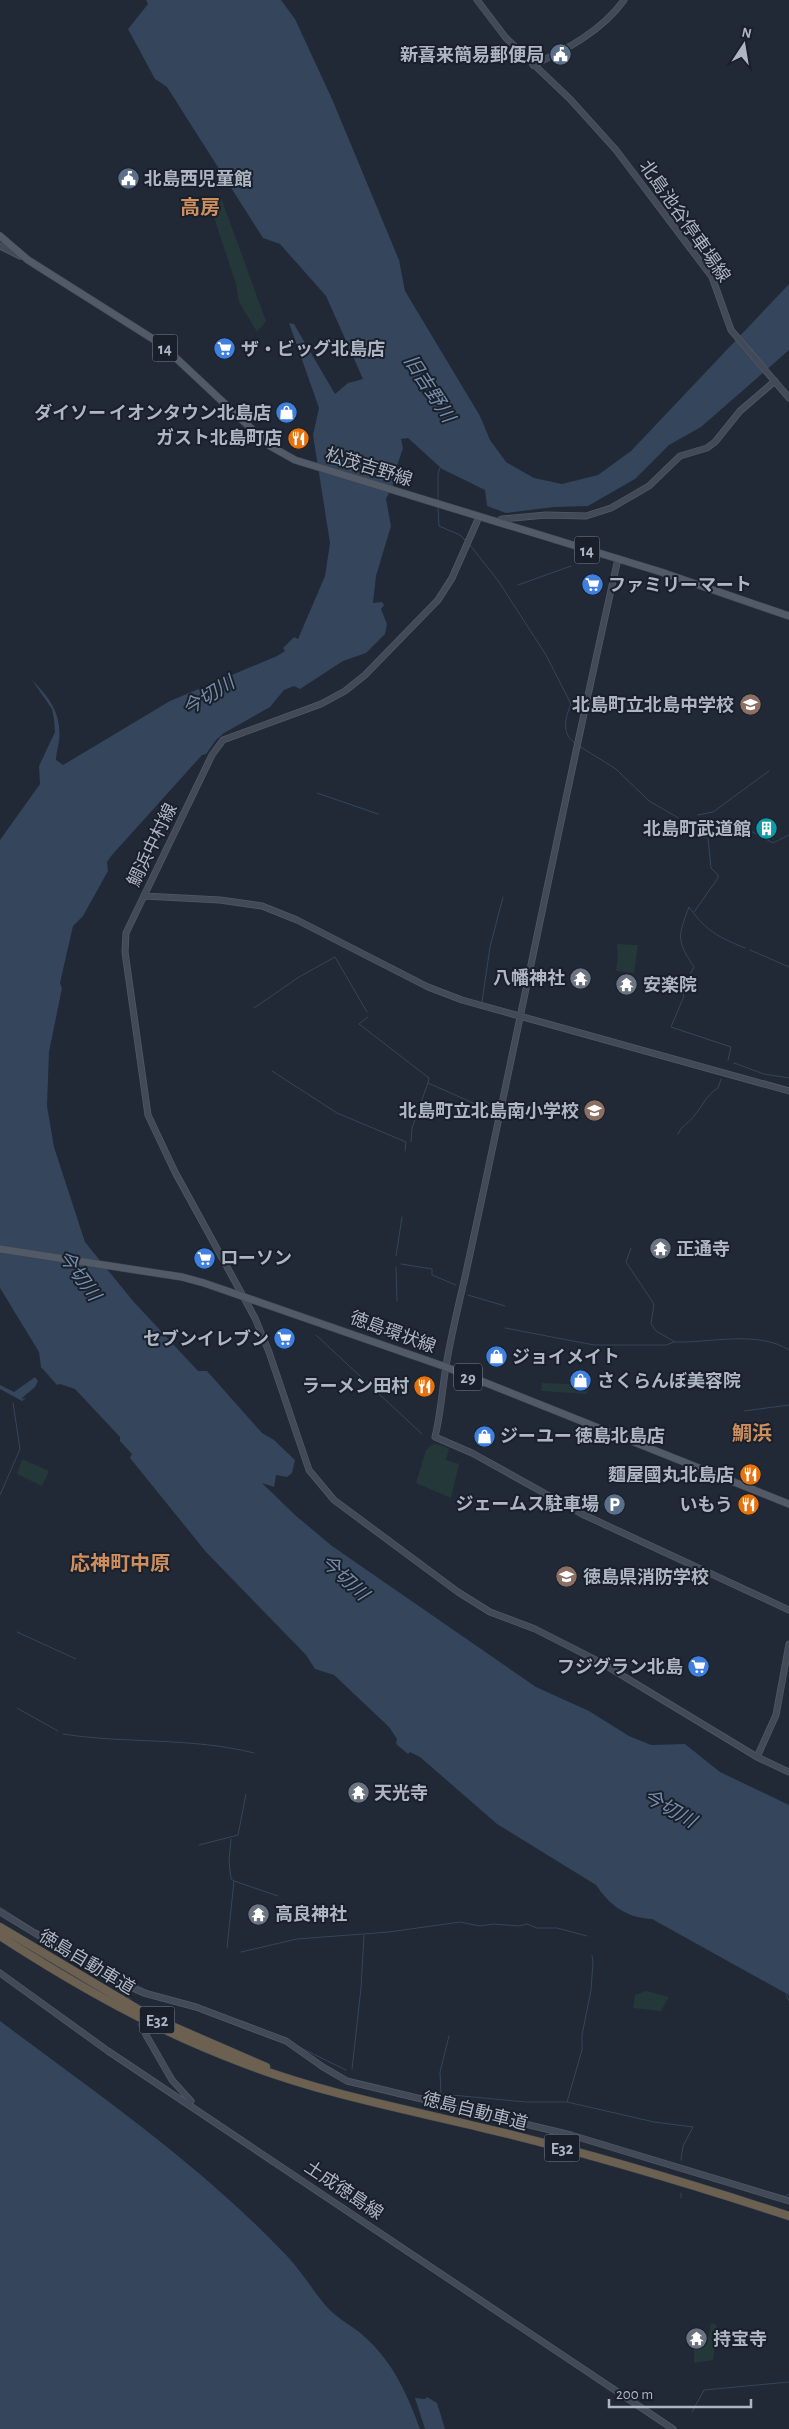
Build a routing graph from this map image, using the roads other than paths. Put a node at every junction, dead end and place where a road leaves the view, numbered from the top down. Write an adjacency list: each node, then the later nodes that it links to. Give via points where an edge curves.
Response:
1 (477, 0): 3 (street, 北島池谷停車場線, via 506,38)
2 (624, 0): 3 (street, via 585,36 562,52)
3 (533, 65): 7 (street, 北島池谷停車場線, via 570,99 616,150 712,277 727,321 736,336)
4 (0, 236): 6 (main road, 松茂吉野線 / 14)
5 (0, 246): 6 (street)
6 (28, 260): 9 (main road, 松茂吉野線 / 14, via 160,344 270,446 295,460)
7 (774, 380): 8 (street, 北島池谷停車場線); 10 (street, via 740,410 715,442 707,448 680,456 649,486 611,508 586,516 546,514)
8 (789, 398)
9 (479, 517): 10 (main road, 松茂吉野線 / 14); 13 (street, 鯛浜中村線, via 452,578 438,600 365,675 321,704 223,740 212,755)
10 (497, 522): 11 (main road, 松茂吉野線 / 14)
11 (618, 559): 12 (main road, 松茂吉野線 / 14); 14 (street)
12 (789, 616)
13 (144, 896): 14 (street, via 262,906 297,920 428,987); 17 (street, 鯛浜中村線, via 126,933 125,952 148,1115 175,1172)
14 (520, 1017): 15 (street); 18 (street)
15 (789, 1091)
16 (0, 1249): 17 (main road, 徳島環状線 / 29, via 204,1283)
17 (245, 1297): 18 (main road, 徳島環状線 / 29); 22 (street, 鯛浜中村線, via 269,1352 309,1470 334,1500 490,1612 535,1629 600,1662)
18 (446, 1367): 19 (main road, 徳島環状線 / 29); 20 (street, via 435,1437 472,1453 590,1518)
19 (789, 1504)
20 (789, 1610)
21 (789, 1644): 22 (street, via 776,1716)
22 (757, 1757): 23 (street, 鯛浜中村線)
23 (789, 1772)
24 (0, 1912): 28 (street, via 80,1962)
25 (0, 1927): 31 (highway, 徳島自動車道 / E32, via 152,2017)
26 (0, 1936): 31 (highway, 徳島自動車道 / E32, via 69,1981 148,2023 243,2063)
27 (0, 1973): 32 (street, 土成徳島線, via 108,2051)
28 (120, 1982): 29 (street); 33 (street, via 152,1996 196,2006 286,2041 347,2080 571,2135)
29 (122, 1990)
30 (146, 2035): 32 (street, via 172,2080)
31 (329, 2090): 34 (highway, 徳島自動車道 / E32, via 589,2155)
32 (197, 2108): 35 (street, 土成徳島線)
33 (789, 2200)
34 (789, 2216)
35 (673, 2429)

